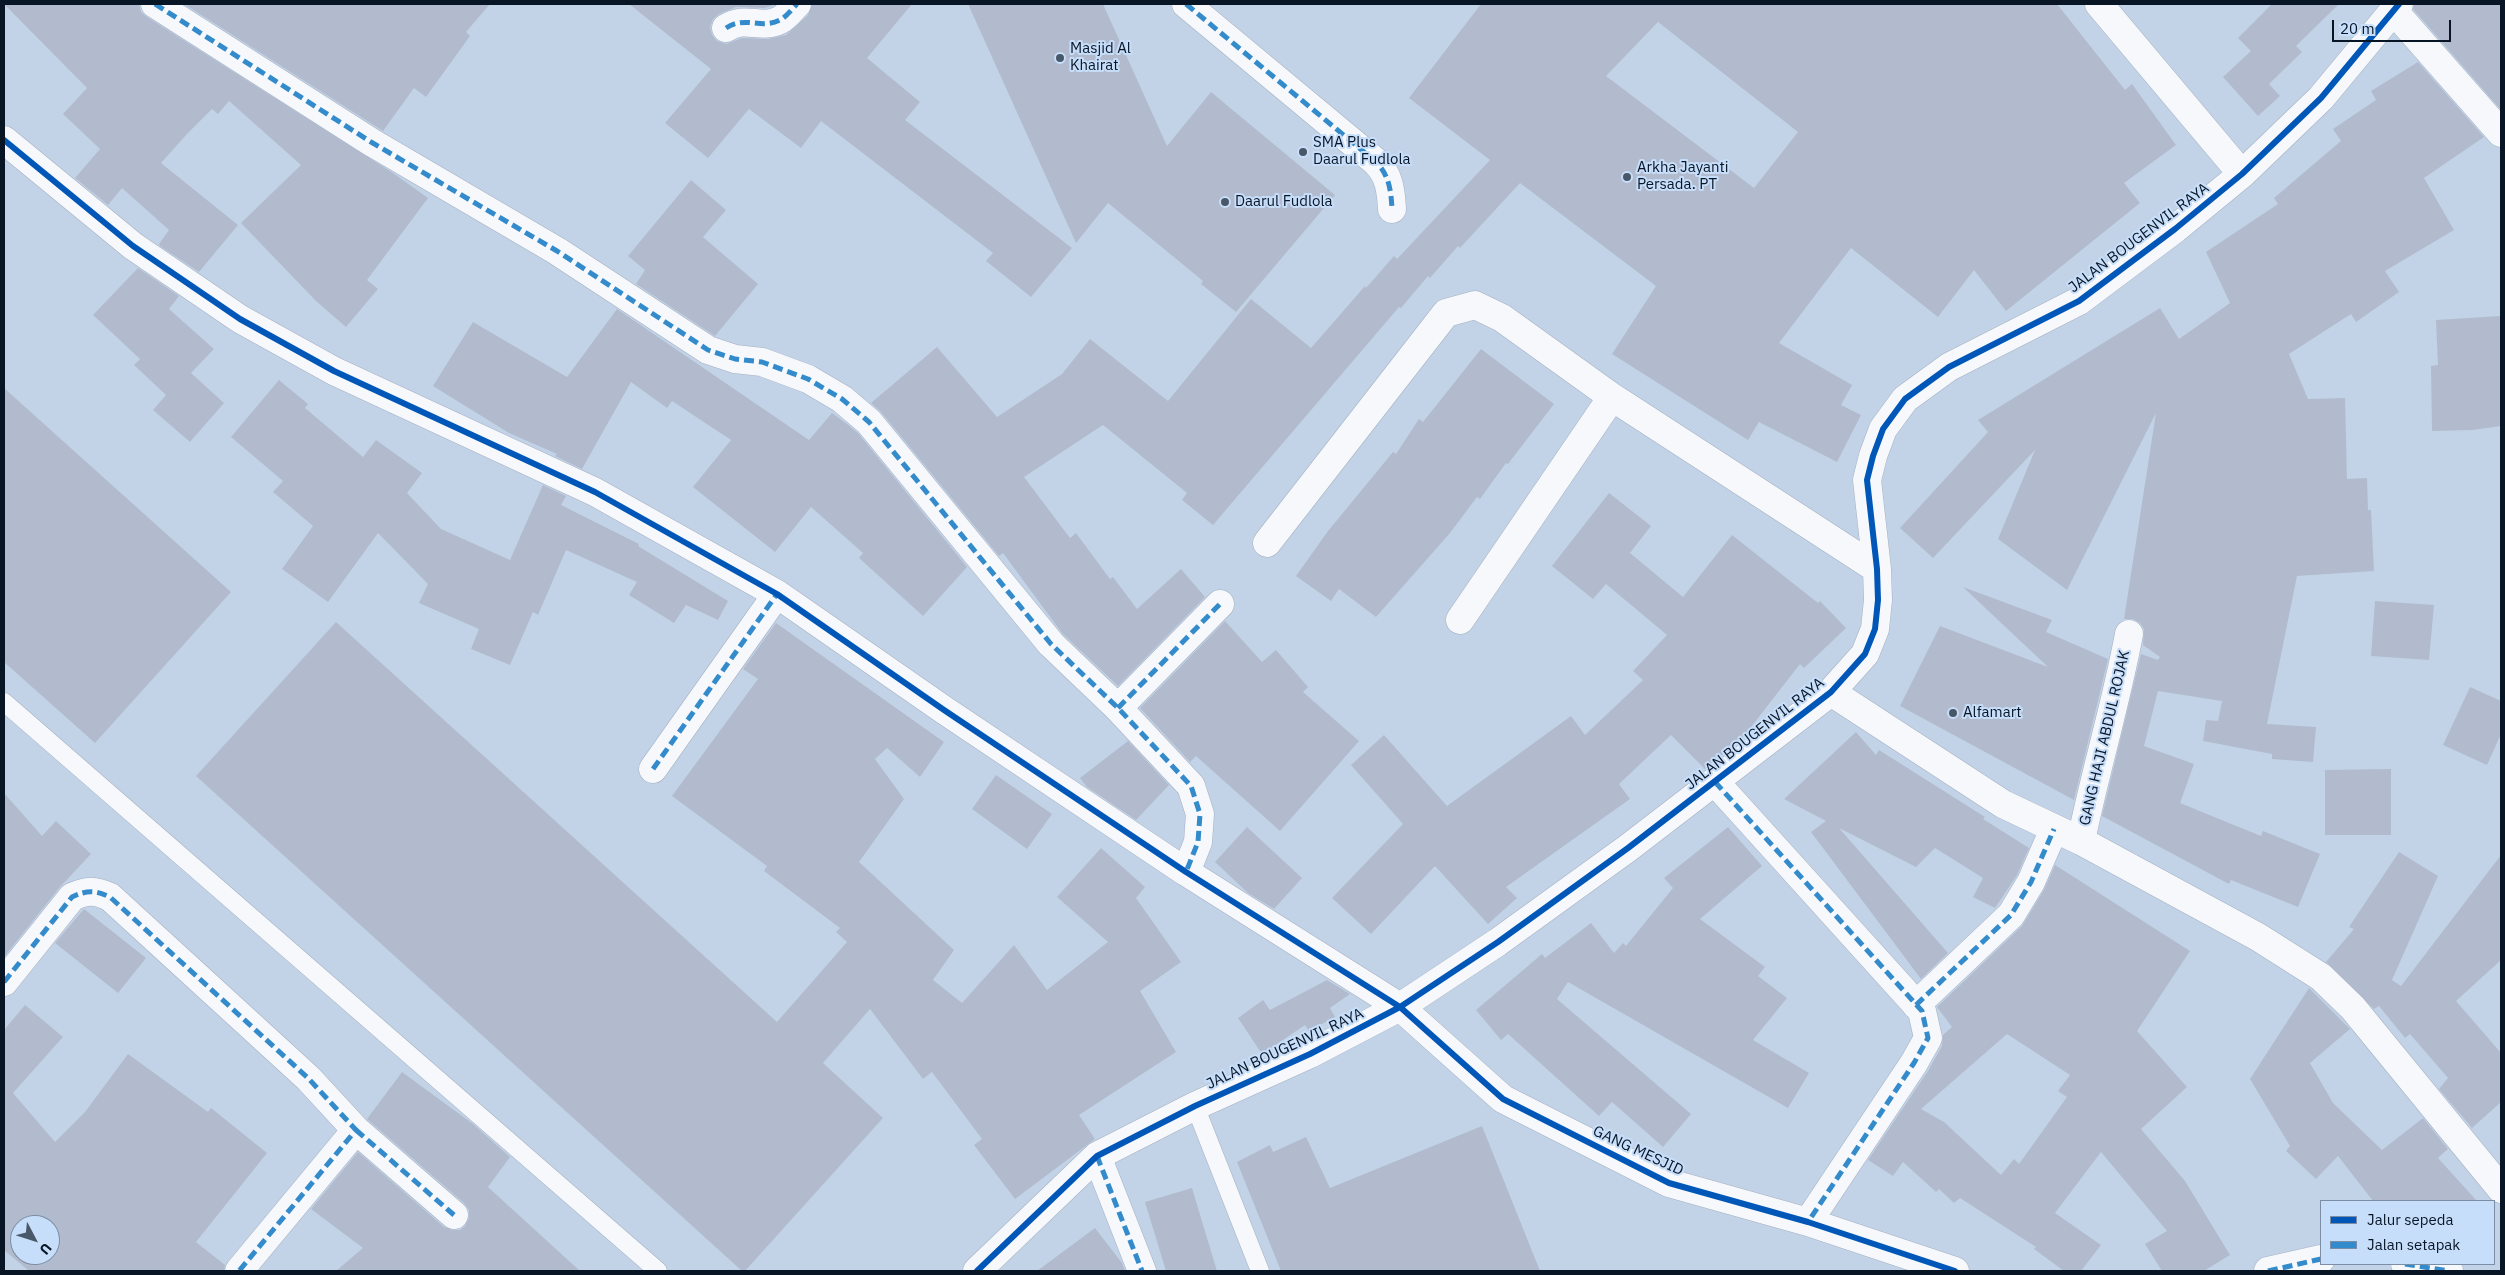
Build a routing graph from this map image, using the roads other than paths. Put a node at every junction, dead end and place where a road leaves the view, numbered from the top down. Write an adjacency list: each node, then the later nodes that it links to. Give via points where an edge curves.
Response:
1 (155, 4): 20 (street, via 371,142 557,251 708,350 735,359 762,362 808,379 842,399 869,422 1051,644)
2 (797, 4): 6 (street, via 781,20 769,24 736,22)
3 (1186, 4): 10 (street, via 1376,162 1386,172 1392,192)
4 (2099, 4): 9 (street)
5 (2396, 7): 7 (street); 9 (street, JALAN BOUGENVIL RAYA, via 2320,98)
6 (726, 28)
7 (2501, 133)
8 (4, 140): 14 (street, GANG MESJID, via 133,246 240,319 334,371 595,492)
9 (2242, 174): 13 (street, JALAN BOUGENVIL RAYA, via 2079,301 1950,367 1905,399 1883,429 1867,480)
10 (1392, 209)
11 (1612, 397): 12 (street, via 1502,318 1475,305 1446,313); 13 (street); 16 (street)
12 (1267, 543)
13 (1877, 569): 18 (street, JALAN BOUGENVIL RAYA, via 1875,629 1865,654)
14 (777, 594): 21 (street); 25 (street, GANG MESJID)
15 (1220, 604): 20 (street)
16 (1460, 620)
17 (2128, 634): 24 (street, GANG HAJI ABDUL ROJAK, via 2123,668 2091,789)
18 (1831, 692): 22 (street, JALAN BOUGENVIL RAYA); 23 (street, via 2003,804)
19 (4, 702): 38 (lane)
20 (1118, 708): 25 (street, via 1191,786 1200,814 1198,842)
21 (653, 769)
22 (1715, 782): 27 (street); 28 (street, JALAN BOUGENVIL RAYA, via 1498,942)
23 (2054, 829): 24 (street); 27 (street, via 2031,882 2011,915)
24 (2081, 841): 32 (street, via 2258,936 2321,977 2353,1008)
25 (1186, 872): 28 (street, GANG MESJID)
26 (4, 982): 30 (street, via 72,897 86,890 97,891 110,897 308,1078)
27 (1916, 1005): 34 (street, via 1922,1011 1928,1038)
28 (1400, 1007): 29 (street, JALAN BOUGENVIL RAYA, via 1310,1054); 34 (street, GANG MESJID, via 1503,1100 1669,1183)
29 (1194, 1106): 31 (street, JALAN BOUGENVIL RAYA); 41 (lane)
30 (356, 1130): 33 (street); 37 (street)
31 (1098, 1156): 39 (street, JALAN BOUGENVIL RAYA); 40 (street)
32 (2501, 1189)
33 (454, 1215)
34 (1808, 1222): 42 (street, GANG MESJID)
35 (2320, 1260): 43 (street)
36 (2411, 1265): 44 (street)
37 (239, 1271)
38 (658, 1271)
39 (976, 1271)
40 (1142, 1271)
41 (1260, 1271)
42 (1955, 1271)
43 (2268, 1271)
44 (2449, 1271)

